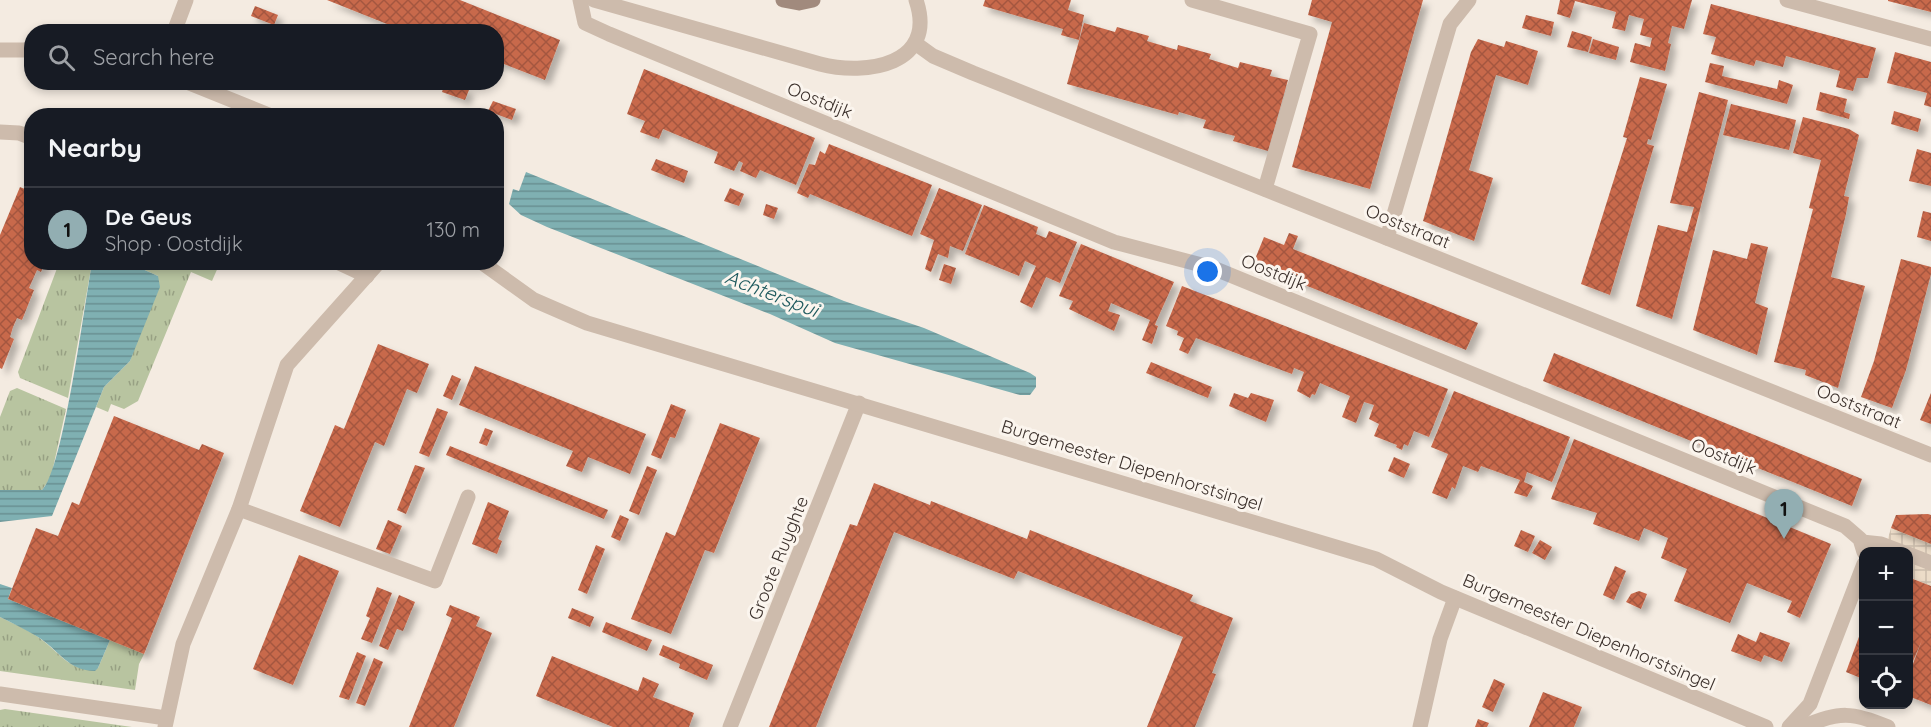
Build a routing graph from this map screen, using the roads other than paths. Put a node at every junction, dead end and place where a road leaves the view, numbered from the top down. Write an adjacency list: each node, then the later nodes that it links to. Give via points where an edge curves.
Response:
1 (186, 0): 11 (street)
2 (580, 0): 30 (street, Oostdijk, via 585,23 648,50 1114,242 1213,268 1845,526)
3 (594, 0): 13 (street, Oostdijk, via 844,69 888,64)
4 (783, 0): 5 (main road)
5 (813, 0)
6 (916, 0): 13 (street, via 921,22)
7 (1192, 0): 20 (street, via 1310,34)
8 (1468, 0): 21 (street, via 1450,24)
9 (1786, 0): 10 (street)
10 (1809, 3): 12 (street)
11 (177, 24)
12 (1931, 39)
13 (915, 43): 20 (street, Ooststraat, via 942,60)
14 (0, 50): 15 (street)
15 (24, 50)
16 (206, 90): 17 (street)
17 (251, 108)
18 (0, 132): 19 (street)
19 (24, 135)
20 (1265, 189): 21 (street, Ooststraat)
21 (1387, 238): 27 (street, Ooststraat)
22 (354, 270): 25 (street)
23 (372, 270): 25 (street)
24 (492, 270): 26 (street, Burgemeester Diepenhorstsingel, via 534,300 566,316)
25 (367, 276): 29 (street, via 287,365)
26 (859, 403): 35 (street, Burgemeester Diepenhorstsingel, via 1376,559); 38 (street, Groote Ruyghte)
27 (1931, 455)
28 (468, 497): 29 (street, via 435,581)
29 (239, 509): 37 (street, via 183,644)
30 (1863, 547): 31 (street, Oostdijk)
31 (1889, 547)
32 (1913, 556): 33 (street)
33 (1931, 563)
34 (1859, 575): 41 (street, via 1809,704)
35 (1455, 598): 39 (street, via 1440,639); 40 (street, Burgemeester Diepenhorstsingel)
36 (0, 694): 37 (street)
37 (166, 723)
38 (730, 727)
39 (1420, 727)
40 (1766, 727)
41 (1789, 727)
42 (1803, 727): 43 (street, via 1832,716 1852,714)
43 (1888, 727)

